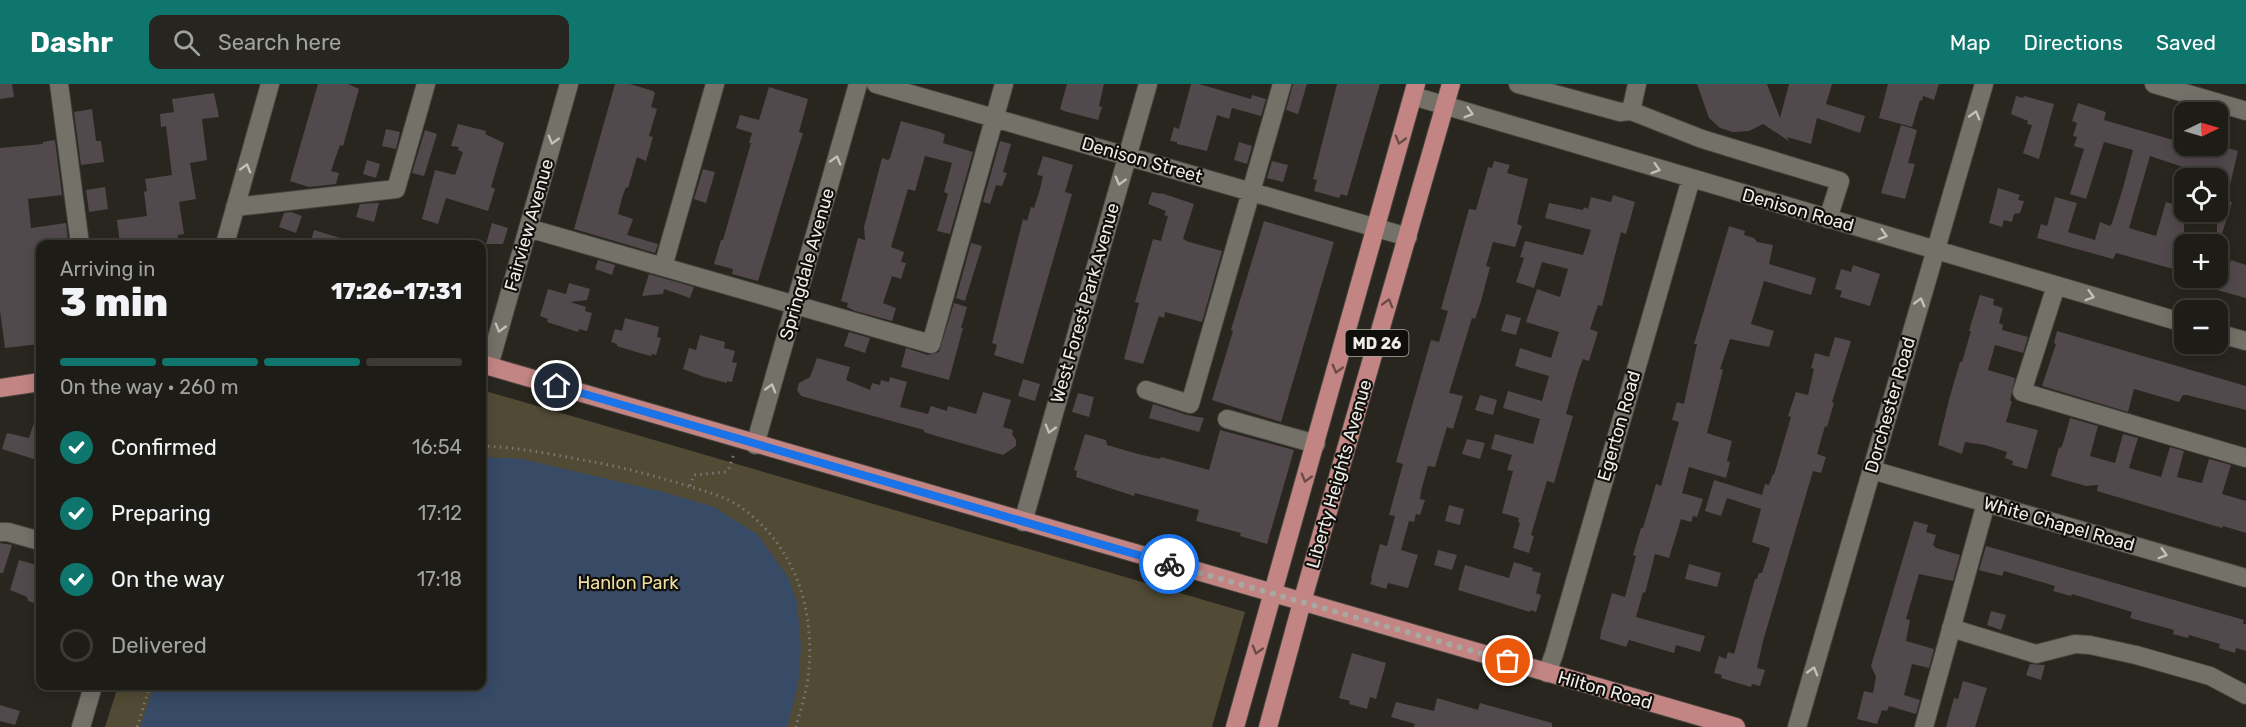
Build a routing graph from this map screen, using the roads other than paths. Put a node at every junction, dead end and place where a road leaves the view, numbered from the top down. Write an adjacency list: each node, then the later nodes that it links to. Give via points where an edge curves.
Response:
1 (59, 84): 29 (street)
2 (270, 84): 24 (street, one-way to 2)
3 (426, 84): 24 (street, via 396,189)
4 (569, 84): 27 (street, Fairview Avenue, one-way to 27)
5 (715, 84): 32 (street)
6 (858, 84): 34 (street, Springdale Avenue, one-way to 6)
7 (876, 84): 20 (street, Denison Street)
8 (1004, 84): 20 (street)
9 (1148, 84): 21 (street, West Forest Park Avenue)
10 (1282, 84): 23 (street)
11 (1451, 84): 17 (main road, Liberty Heights Avenue / MD 26)
12 (1518, 84): 18 (street, via 1620,112)
13 (1637, 84): 18 (street)
14 (1984, 84): 31 (street, Dorchester Road, one-way to 14)
15 (2154, 84): 19 (street)
16 (1415, 90): 17 (street, Denison Road); 26 (main road, Liberty Heights Avenue / MD 26, one-way to 26)
17 (1445, 106): 22 (street, Denison Road, one-way to 22); 28 (main road, Liberty Heights Avenue / MD 26)
18 (1631, 111): 25 (street, via 1702,139 1840,181)
19 (2246, 111)
20 (994, 117): 21 (street, Denison Street); 34 (street, via 931,344)
21 (1127, 156): 23 (street, Denison Street); 49 (street, West Forest Park Avenue, one-way to 49)
22 (1691, 179): 25 (street, Denison Road); 56 (street, Egerton Road)
23 (1251, 192): 26 (street, Denison Street); 42 (street, via 1190,404)
24 (235, 207): 30 (street)
25 (1828, 219): 31 (street, Denison Road, one-way to 31)
26 (1376, 227): 28 (street, Denison Street); 44 (main road, Liberty Heights Avenue / MD 26, one-way to 44)
27 (528, 228): 32 (street); 38 (street, Fairview Avenue, one-way to 38)
28 (1408, 237): 54 (main road, Liberty Heights Avenue / MD 26, one-way to 28)
29 (80, 240)
30 (226, 240)
31 (1935, 250): 33 (street, Denison Road); 47 (street, Dorchester Road, one-way to 31)
32 (663, 267): 34 (street)
33 (2056, 286): 35 (street, Denison Road, one-way to 35); 46 (street, via 2022,392)
34 (795, 305): 45 (street, Springdale Avenue, one-way to 34)
35 (2174, 320)
36 (2228, 336): 37 (street)
37 (2246, 341)
38 (486, 362)
39 (486, 365): 45 (main road, Hilton Road)
40 (36, 383): 41 (main road)
41 (0, 388)
42 (1146, 390)
43 (1227, 419): 44 (street)
44 (1316, 444): 53 (main road, Liberty Heights Avenue / MD 26, one-way to 53)
45 (755, 445): 49 (main road, Hilton Road)
46 (2246, 458)
47 (1872, 470): 48 (street, White Chapel Road); 63 (street, Dorchester Road, one-way to 47)
48 (1986, 503): 52 (street, White Chapel Road, one-way to 52); 55 (street)
49 (1023, 522): 53 (main road, Hilton Road)
50 (0, 532): 51 (street)
51 (36, 540)
52 (2246, 578)
53 (1273, 594): 54 (main road, Hilton Road); 60 (main road, Liberty Heights Avenue / MD 26, one-way to 60)
54 (1302, 602): 56 (main road, Hilton Road); 61 (main road, Liberty Heights Avenue / MD 26)
55 (1951, 628): 58 (street, via 2036,654 2075,644 2136,655 2210,676); 64 (street)
56 (1547, 673): 62 (main road, Hilton Road)
57 (92, 690): 59 (street)
58 (2246, 695)
59 (81, 727)
60 (1235, 727)
61 (1268, 727)
62 (1736, 727)
63 (1797, 727)
64 (1924, 727)

